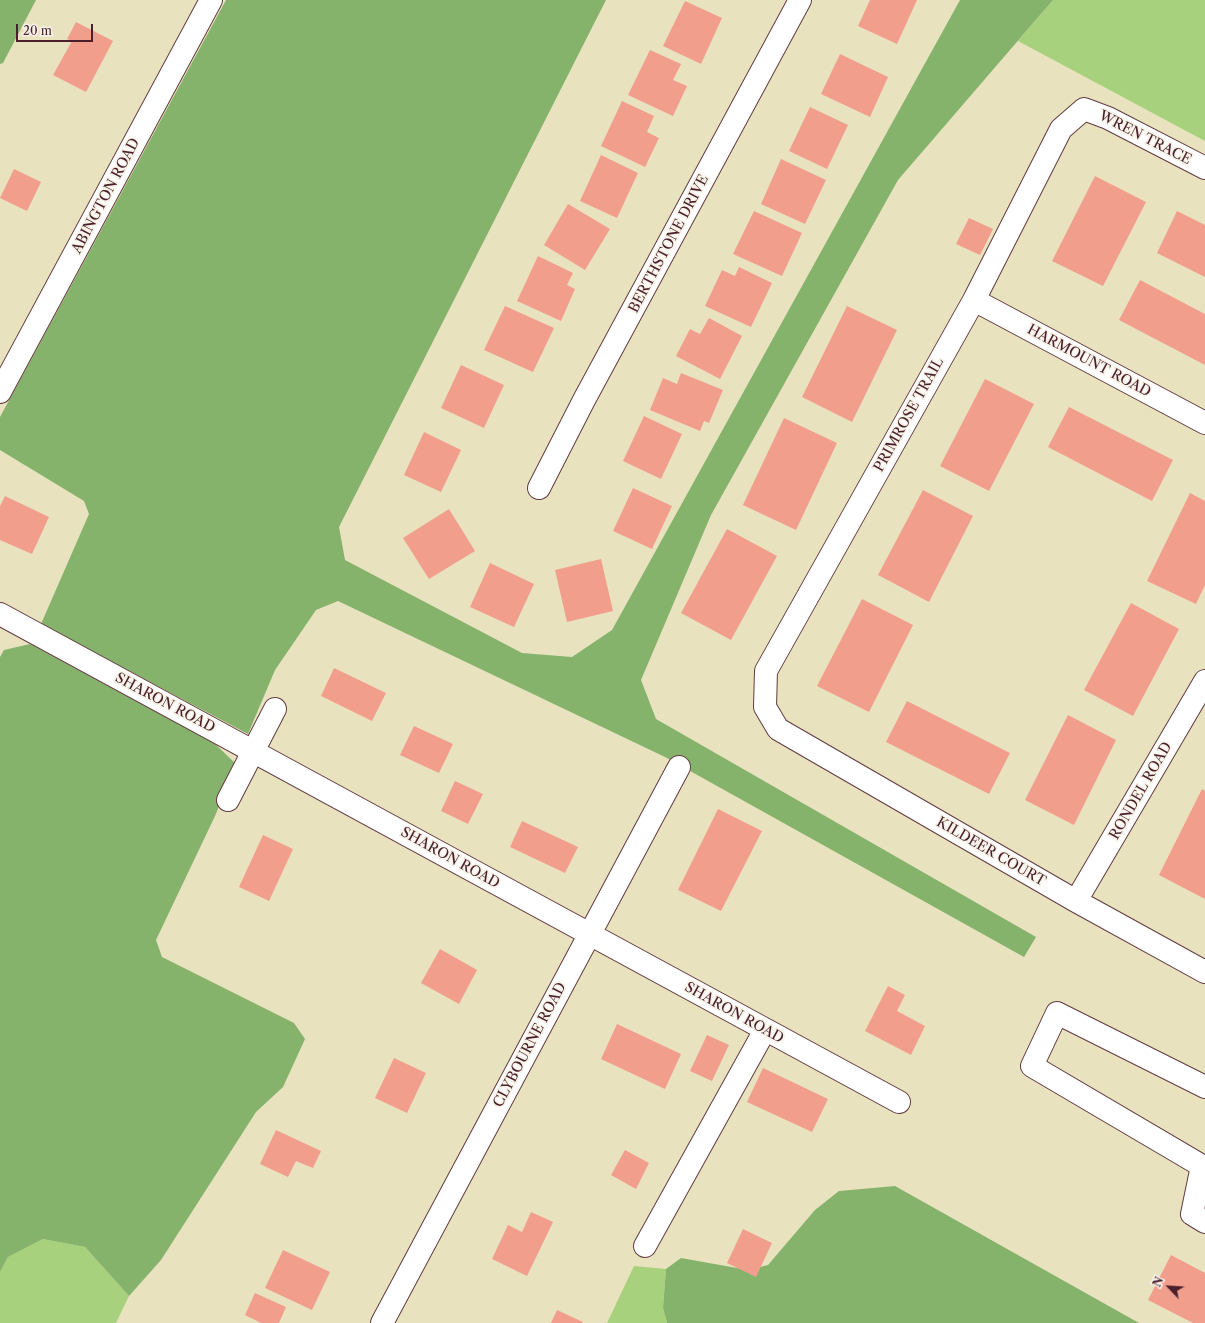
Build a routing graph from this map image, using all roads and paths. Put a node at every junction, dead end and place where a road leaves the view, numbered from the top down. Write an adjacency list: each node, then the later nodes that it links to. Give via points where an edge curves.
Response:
1 (211, 0): 6 (street, ABINGTON ROAD)
2 (800, 0): 8 (street, BERTHSTONE DRIVE)
3 (1084, 108): 4 (street, WREN TRACE); 5 (street, PRIMROSE TRAIL, via 1061,129)
4 (1205, 168)
5 (974, 300): 7 (street, HARMOUNT ROAD); 12 (street, PRIMROSE TRAIL, via 766,671 765,708)
6 (0, 392)
7 (1205, 423)
8 (539, 488)
9 (0, 614): 13 (street, SHARON ROAD)
10 (1205, 681): 16 (street, RONDEL ROAD)
11 (275, 709): 13 (street)
12 (778, 729): 16 (street, KILDEER COURT)
13 (254, 750): 15 (street); 17 (street, SHARON ROAD)
14 (679, 767): 17 (street, CLYBOURNE ROAD)
15 (228, 800)
16 (1076, 901): 18 (street, KILDEER COURT)
17 (590, 934): 19 (street, SHARON ROAD); 24 (street, CLYBOURNE ROAD)
18 (1205, 972)
19 (765, 1030): 21 (street, SHARON ROAD); 23 (street)
20 (1205, 1087): 22 (street, via 1057,1013 1032,1066 1202,1166 1192,1214)
21 (899, 1102)
22 (1205, 1222)
23 (644, 1246)
24 (382, 1323)

